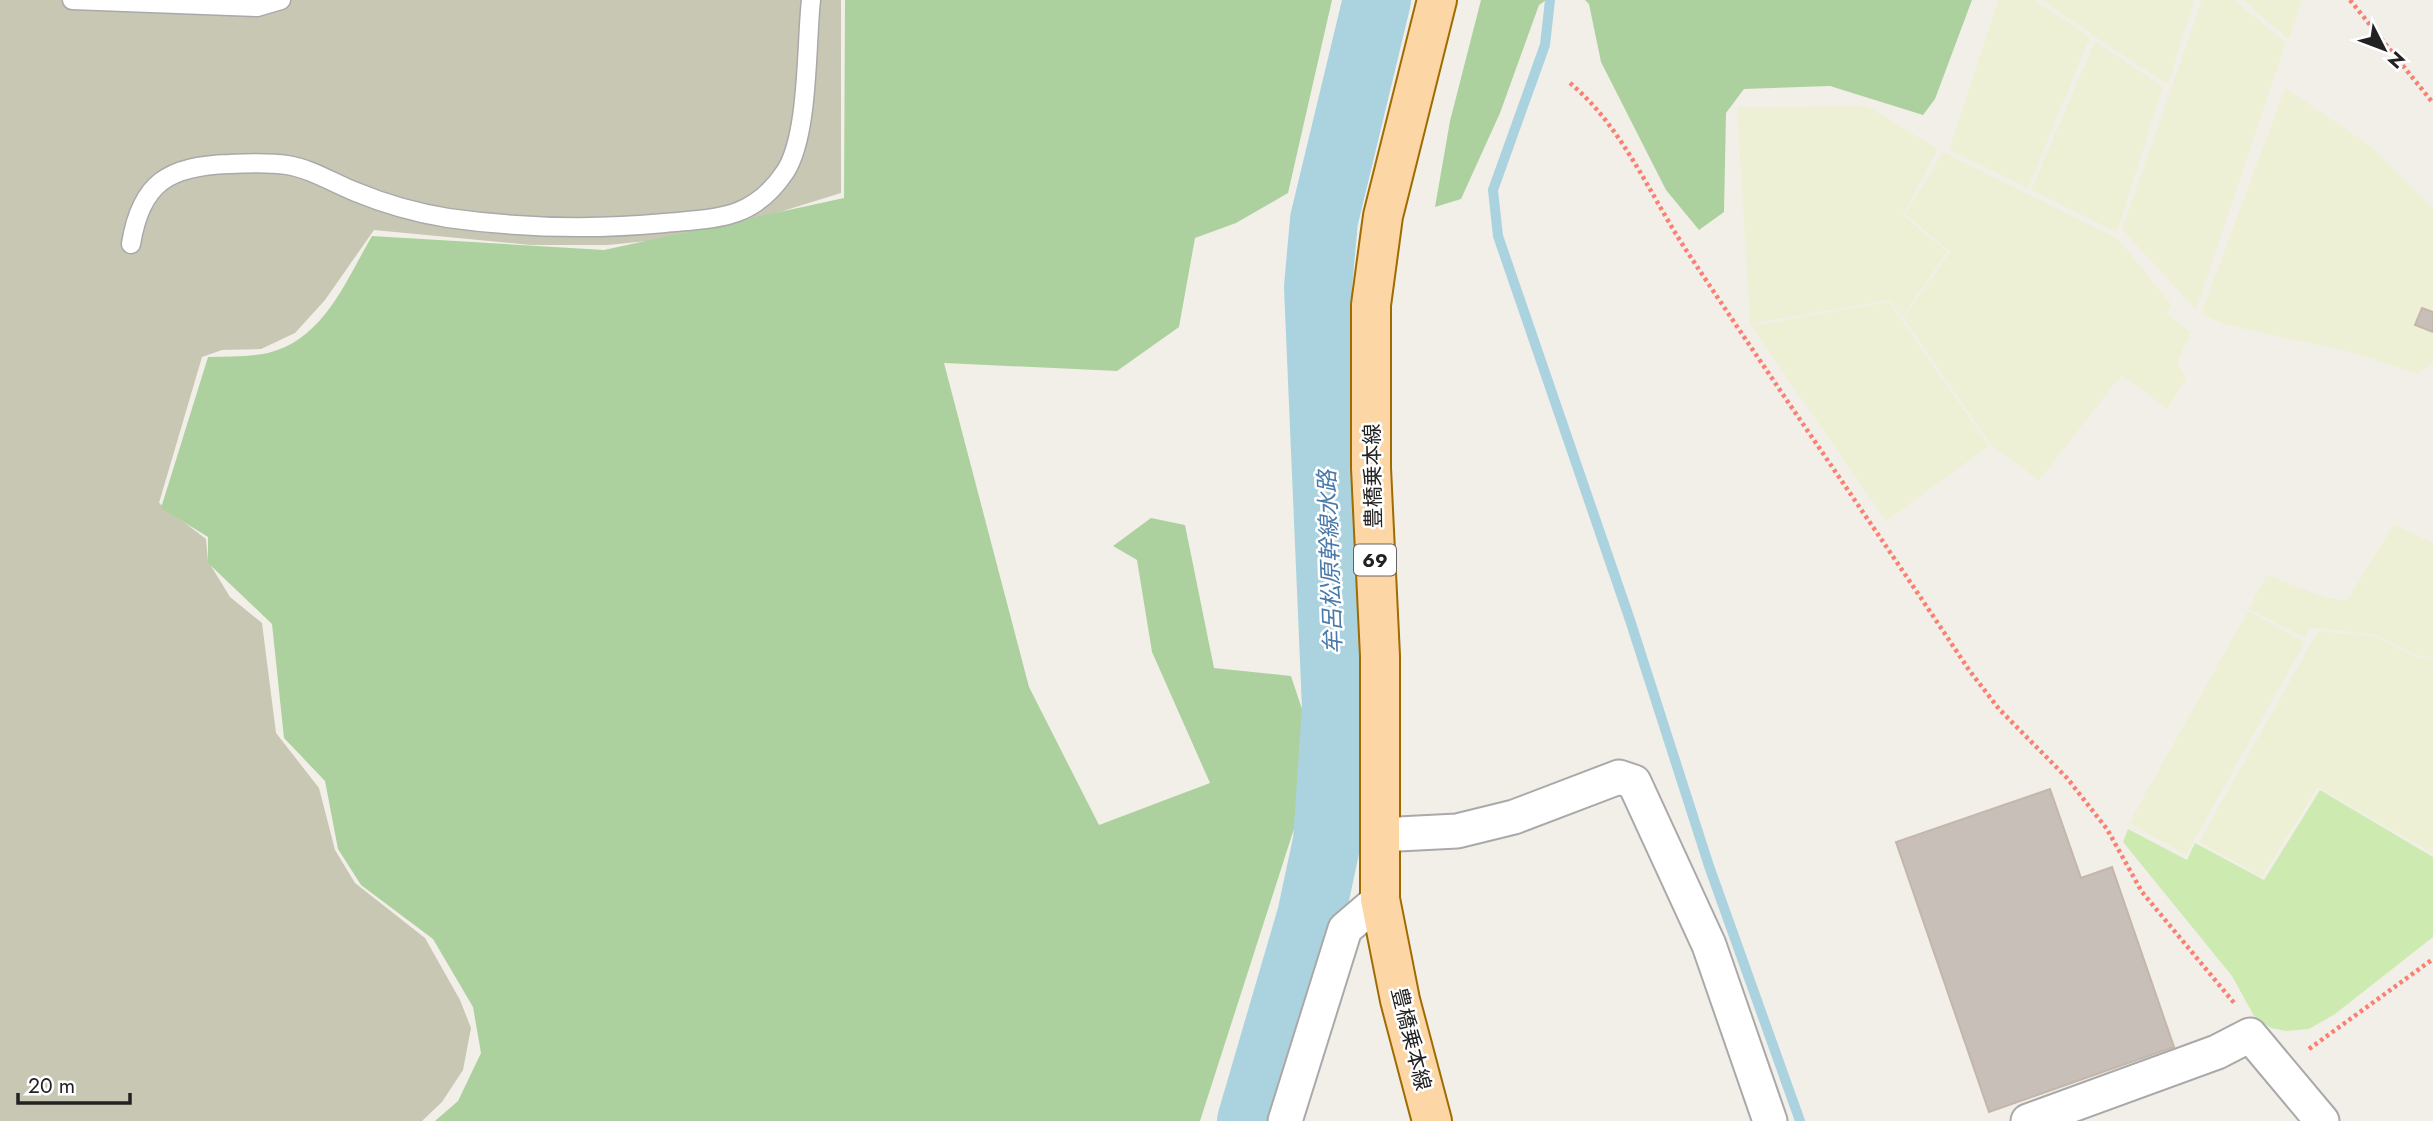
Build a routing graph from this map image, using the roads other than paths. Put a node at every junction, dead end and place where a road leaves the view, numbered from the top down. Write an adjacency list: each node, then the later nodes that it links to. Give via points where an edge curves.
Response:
1 (72, 0): 2 (lane, via 257,7)
2 (281, 0)
3 (810, 0): 5 (lane, via 800,128 787,169 758,203 743,212 715,219 602,229 539,227 446,218 382,202 287,165 194,165 165,177 146,195)
4 (1437, 0): 6 (main road, 豊橋乗本線 / 69, via 1382,216 1371,305 1371,468 1380,656)
5 (131, 243)
6 (1379, 835): 7 (main road, 豊橋乗本線 / 69); 10 (street, via 1457,831 1514,817 1619,777 1634,782 1709,945)
7 (1380, 899): 8 (street, via 1345,929); 9 (main road, 豊橋乗本線 / 69, via 1400,1000)
8 (1285, 1121)
9 (1432, 1121)
10 (1770, 1121)
11 (2028, 1121): 12 (street, via 2217,1052 2250,1034)
12 (2322, 1121)

